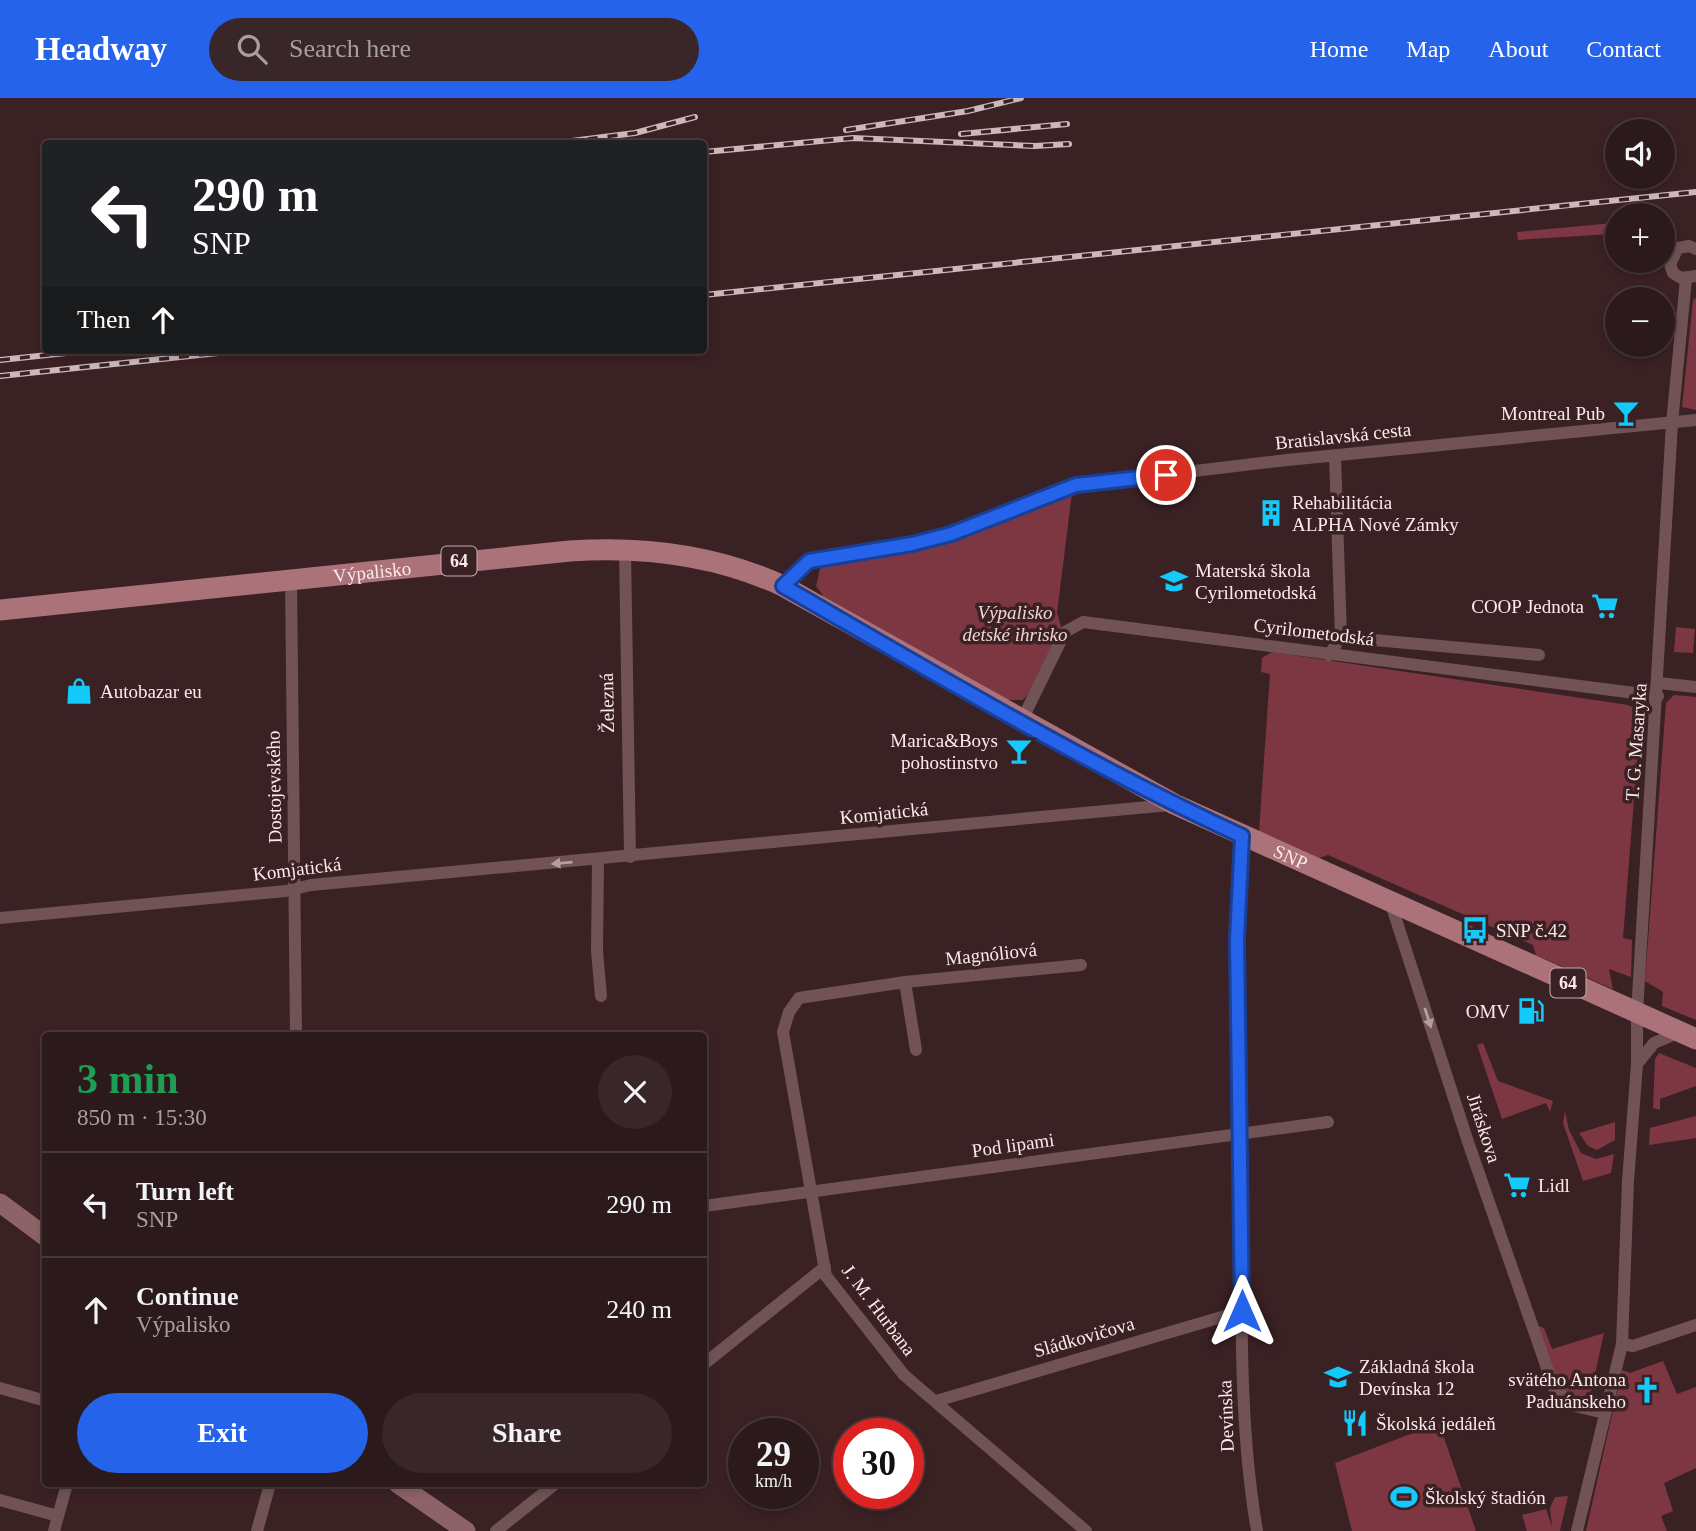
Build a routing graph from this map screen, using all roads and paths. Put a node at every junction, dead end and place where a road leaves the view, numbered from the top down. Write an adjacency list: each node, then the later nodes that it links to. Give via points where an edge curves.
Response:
1 (1696, 249): 2 (street, via 1683,246 1670,258 1673,273)
2 (1691, 277): 4 (street, T. G. Masaryka)
3 (1696, 419): 4 (street, Bratislavská cesta)
4 (1672, 423): 5 (street, Bratislavská cesta); 15 (street, T. G. Masaryka)
5 (1335, 456): 8 (street, Bratislavská cesta, via 1076,485 925,541 809,561); 10 (street)
6 (625, 549): 7 (main road, Výpalisko / 64); 8 (main road, Výpalisko / 64, via 707,561); 19 (street, Železná)
7 (290, 579): 9 (main road, Výpalisko / 64); 21 (street, Dostojevského)
8 (783, 586): 11 (main road, Výpalisko / 64)
9 (0, 610)
10 (1341, 637): 12 (street); 13 (street)
11 (898, 652): 16 (main road, SNP / 64)
12 (1329, 654): 15 (street, Cyrilometodská); 16 (street, Cyrilometodská, via 1083,622 1065,632)
13 (1539, 655)
14 (1696, 687): 15 (street, Cyrilometodská)
15 (1659, 689): 27 (street, T. G. Masaryka)
16 (1021, 722): 17 (main road, SNP / 64)
17 (1174, 804): 18 (main road, SNP / 64); 19 (street, Komjatická)
18 (1242, 836): 22 (main road, SNP / 64); 34 (street, Devínska, via 1237,940)
19 (629, 857): 20 (street, Komjatická)
20 (598, 860): 21 (street, Komjatická, one-way to 21); 26 (street)
21 (295, 890): 23 (street, Komjatická); 28 (street, Dostojevského)
22 (1391, 904): 27 (main road, SNP / 64); 47 (street, Jiráskova, one-way to 47, via 1555,1388 1571,1405)
23 (0, 918)
24 (1081, 965): 25 (street, Magnóliová)
25 (905, 982): 29 (street, Magnóliová, via 799,998); 31 (street)
26 (601, 996)
27 (1637, 1013): 30 (main road, SNP / 64); 32 (street, T. G. Masaryka)
28 (296, 1032)
29 (783, 1032): 35 (street, J. M. Hurbana)
30 (1688, 1036): 32 (street, via 1654,1042)
31 (916, 1050)
32 (1637, 1064): 42 (street, T. G. Masaryka)
33 (1328, 1122): 34 (street, Pod lipami)
34 (1241, 1133): 35 (street, Pod lipami); 40 (street, Devínska)
35 (813, 1191): 37 (street, Pod lipami); 39 (street, J. M. Hurbana)
36 (0, 1203): 38 (main road)
37 (707, 1206)
38 (42, 1234)
39 (825, 1267): 43 (street); 46 (street, J. M. Hurbana, via 826,1276 904,1375)
40 (1242, 1311): 46 (street, Sládkovičova); 59 (street, Devínska, via 1246,1469)
41 (1696, 1325): 42 (street, via 1633,1346)
42 (1622, 1344): 47 (street, T. G. Masaryka)
43 (707, 1362)
44 (0, 1388): 45 (street)
45 (42, 1400)
46 (936, 1401): 58 (street, J. M. Hurbana)
47 (1604, 1413): 60 (street, T. G. Masaryka)
48 (66, 1487): 53 (street)
49 (269, 1487): 55 (street)
50 (402, 1487): 56 (main road)
51 (551, 1487): 57 (street)
52 (0, 1500): 53 (street)
53 (58, 1516): 54 (street)
54 (54, 1531)
55 (257, 1531)
56 (466, 1531)
57 (496, 1531)
58 (1086, 1531)
59 (1257, 1531)
60 (1577, 1531)

